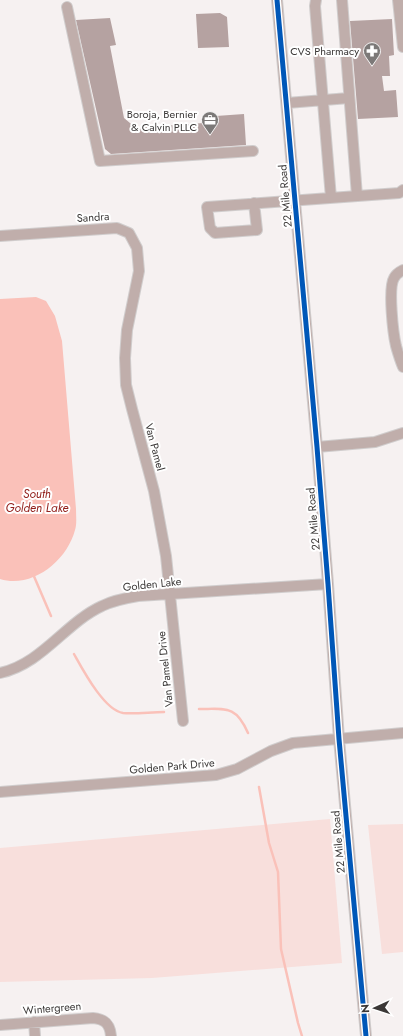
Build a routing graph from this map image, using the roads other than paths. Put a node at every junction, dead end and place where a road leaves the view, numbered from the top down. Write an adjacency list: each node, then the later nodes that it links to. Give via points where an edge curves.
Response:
1 (277, 0): 9 (street, 22 Mile Road)
2 (316, 0): 8 (street)
3 (342, 0): 7 (street)
4 (398, 0): 6 (street)
5 (67, 7): 10 (street, via 100,161)
6 (403, 47)
7 (348, 98): 8 (street); 12 (street)
8 (323, 100): 9 (street); 13 (street)
9 (287, 103): 14 (street, 22 Mile Road)
10 (253, 151)
11 (403, 190): 12 (street, via 399,193)
12 (357, 196): 13 (street)
13 (331, 198): 14 (street)
14 (296, 200): 15 (street); 21 (street, 22 Mile Road)
15 (254, 203): 15 (street, via 207,207 210,228 215,232 257,230)
16 (0, 236): 18 (street, Sandra, via 110,227 122,229 129,233 137,248 139,270)
17 (403, 270): 19 (street, via 393,278 391,288 396,346)
18 (135, 287): 23 (street, Van Pamel, via 127,330 126,385 154,491)
19 (403, 367)
20 (403, 433): 21 (street, via 375,442)
21 (317, 448): 22 (street, 22 Mile Road)
22 (328, 584): 23 (street, Golden Lake); 28 (street, 22 Mile Road)
23 (170, 593): 24 (street, Van Pamel); 25 (street, Golden Lake, via 119,599 102,606 85,616 28,662)
24 (172, 614): 26 (street, Van Pamel Drive)
25 (0, 674)
26 (182, 721)
27 (403, 733): 28 (street, Golden Park Drive)
28 (339, 739): 29 (street, Golden Park Drive, via 293,743 271,751 237,769 216,775); 34 (street, 22 Mile Road)
29 (0, 792)
30 (34, 1022): 31 (street, Wintergreen); 32 (street); 33 (street, Wintergreen, via 99,1018 110,1026)
31 (0, 1025)
32 (36, 1036)
33 (111, 1036)
34 (366, 1036)

